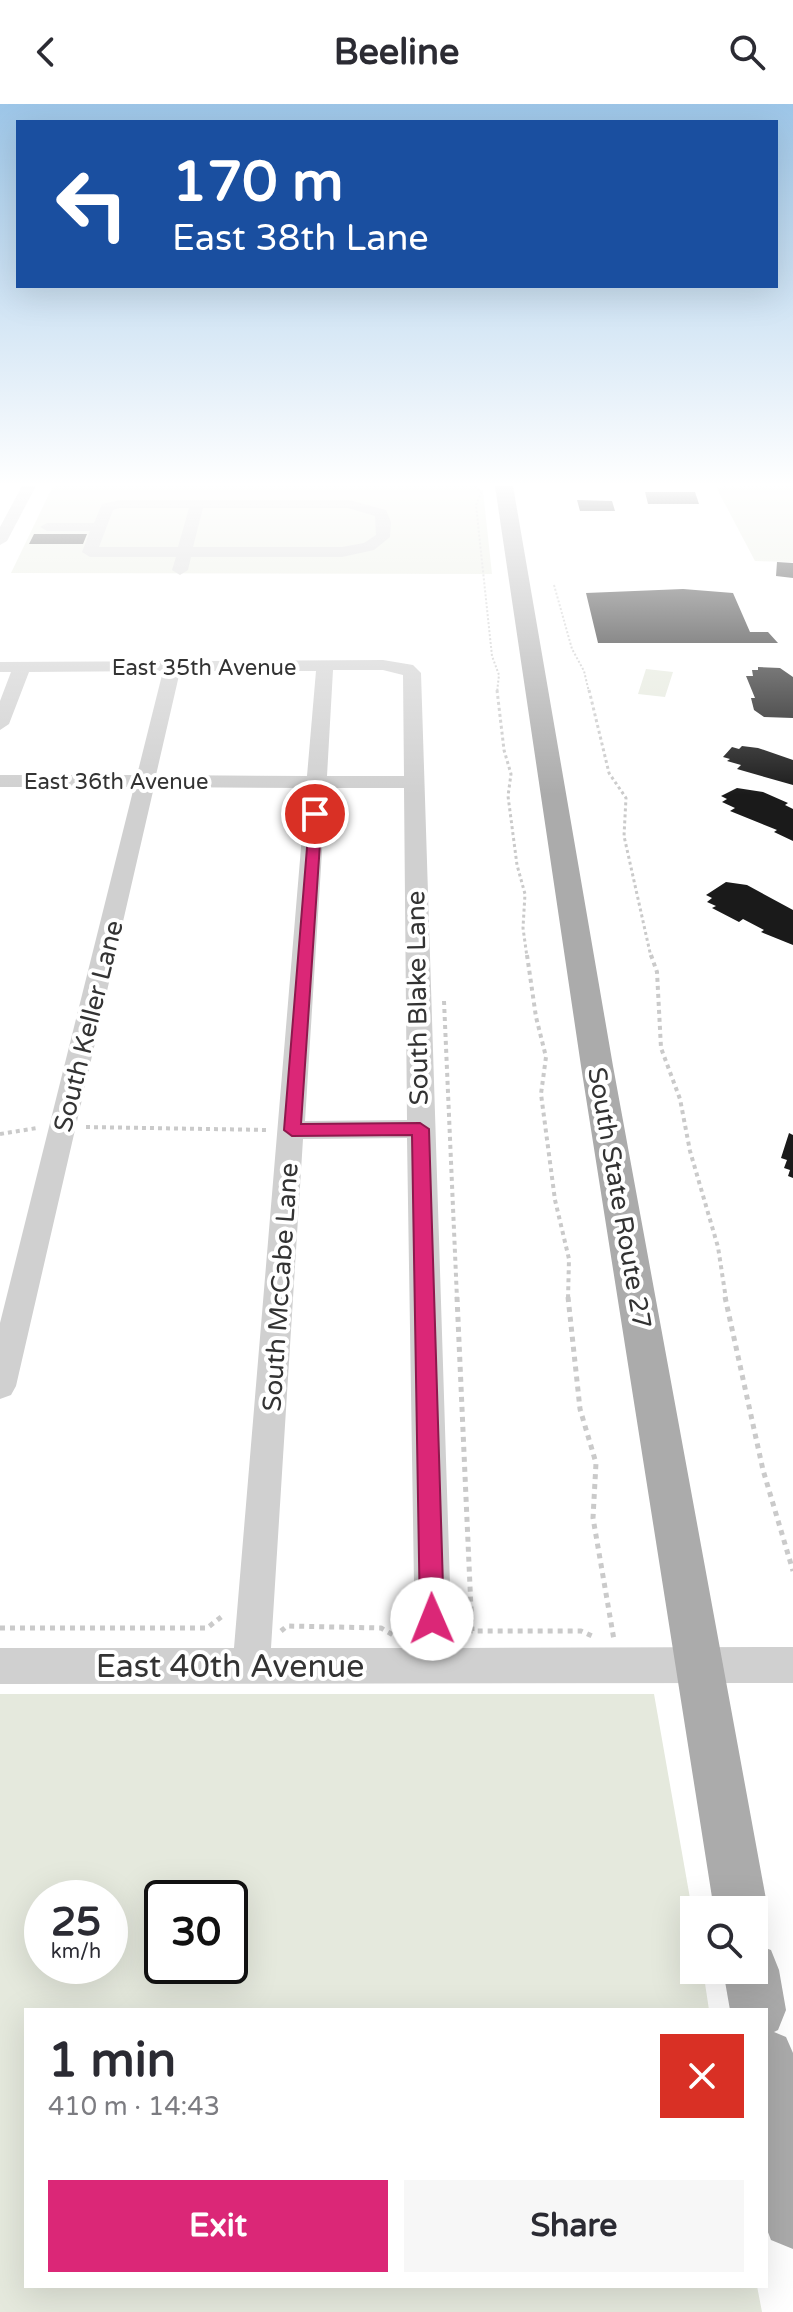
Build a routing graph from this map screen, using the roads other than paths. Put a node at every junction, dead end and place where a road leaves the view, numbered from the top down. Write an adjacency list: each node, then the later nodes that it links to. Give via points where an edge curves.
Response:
1 (521, 589): 15 (main road, South State Route 27)
2 (173, 666): 3 (street, East 35th Avenue); 5 (street, East 35th Avenue); 9 (street, South Keller Lane)
3 (325, 666): 6 (street, East 35th Avenue); 10 (street, South McCabe Lane)
4 (0, 667): 5 (street, East 35th Avenue)
5 (22, 667): 7 (street)
6 (407, 669): 11 (street, South Blake Lane, via 412,673)
7 (0, 724)
8 (0, 781): 9 (street, East 36th Avenue)
9 (148, 781): 10 (street, East 36th Avenue); 14 (street, South Keller Lane)
10 (317, 782): 11 (street, East 36th Avenue); 13 (street, South McCabe Lane)
11 (413, 782): 12 (street, South Blake Lane)
12 (420, 1129): 13 (street); 16 (street, South Blake Lane)
13 (277, 1135): 19 (street, South McCabe Lane)
14 (0, 1386)
15 (700, 1664): 16 (street, East 40th Avenue); 17 (street, East 40th Avenue); 20 (main road, South State Route 27)
16 (434, 1665): 19 (street, East 40th Avenue)
17 (793, 1665)
18 (0, 1666): 19 (street, East 40th Avenue)
19 (251, 1667)
20 (739, 1896)
21 (753, 1984): 22 (main road)
22 (758, 2008)
23 (768, 2069): 24 (main road)
24 (793, 2218)

